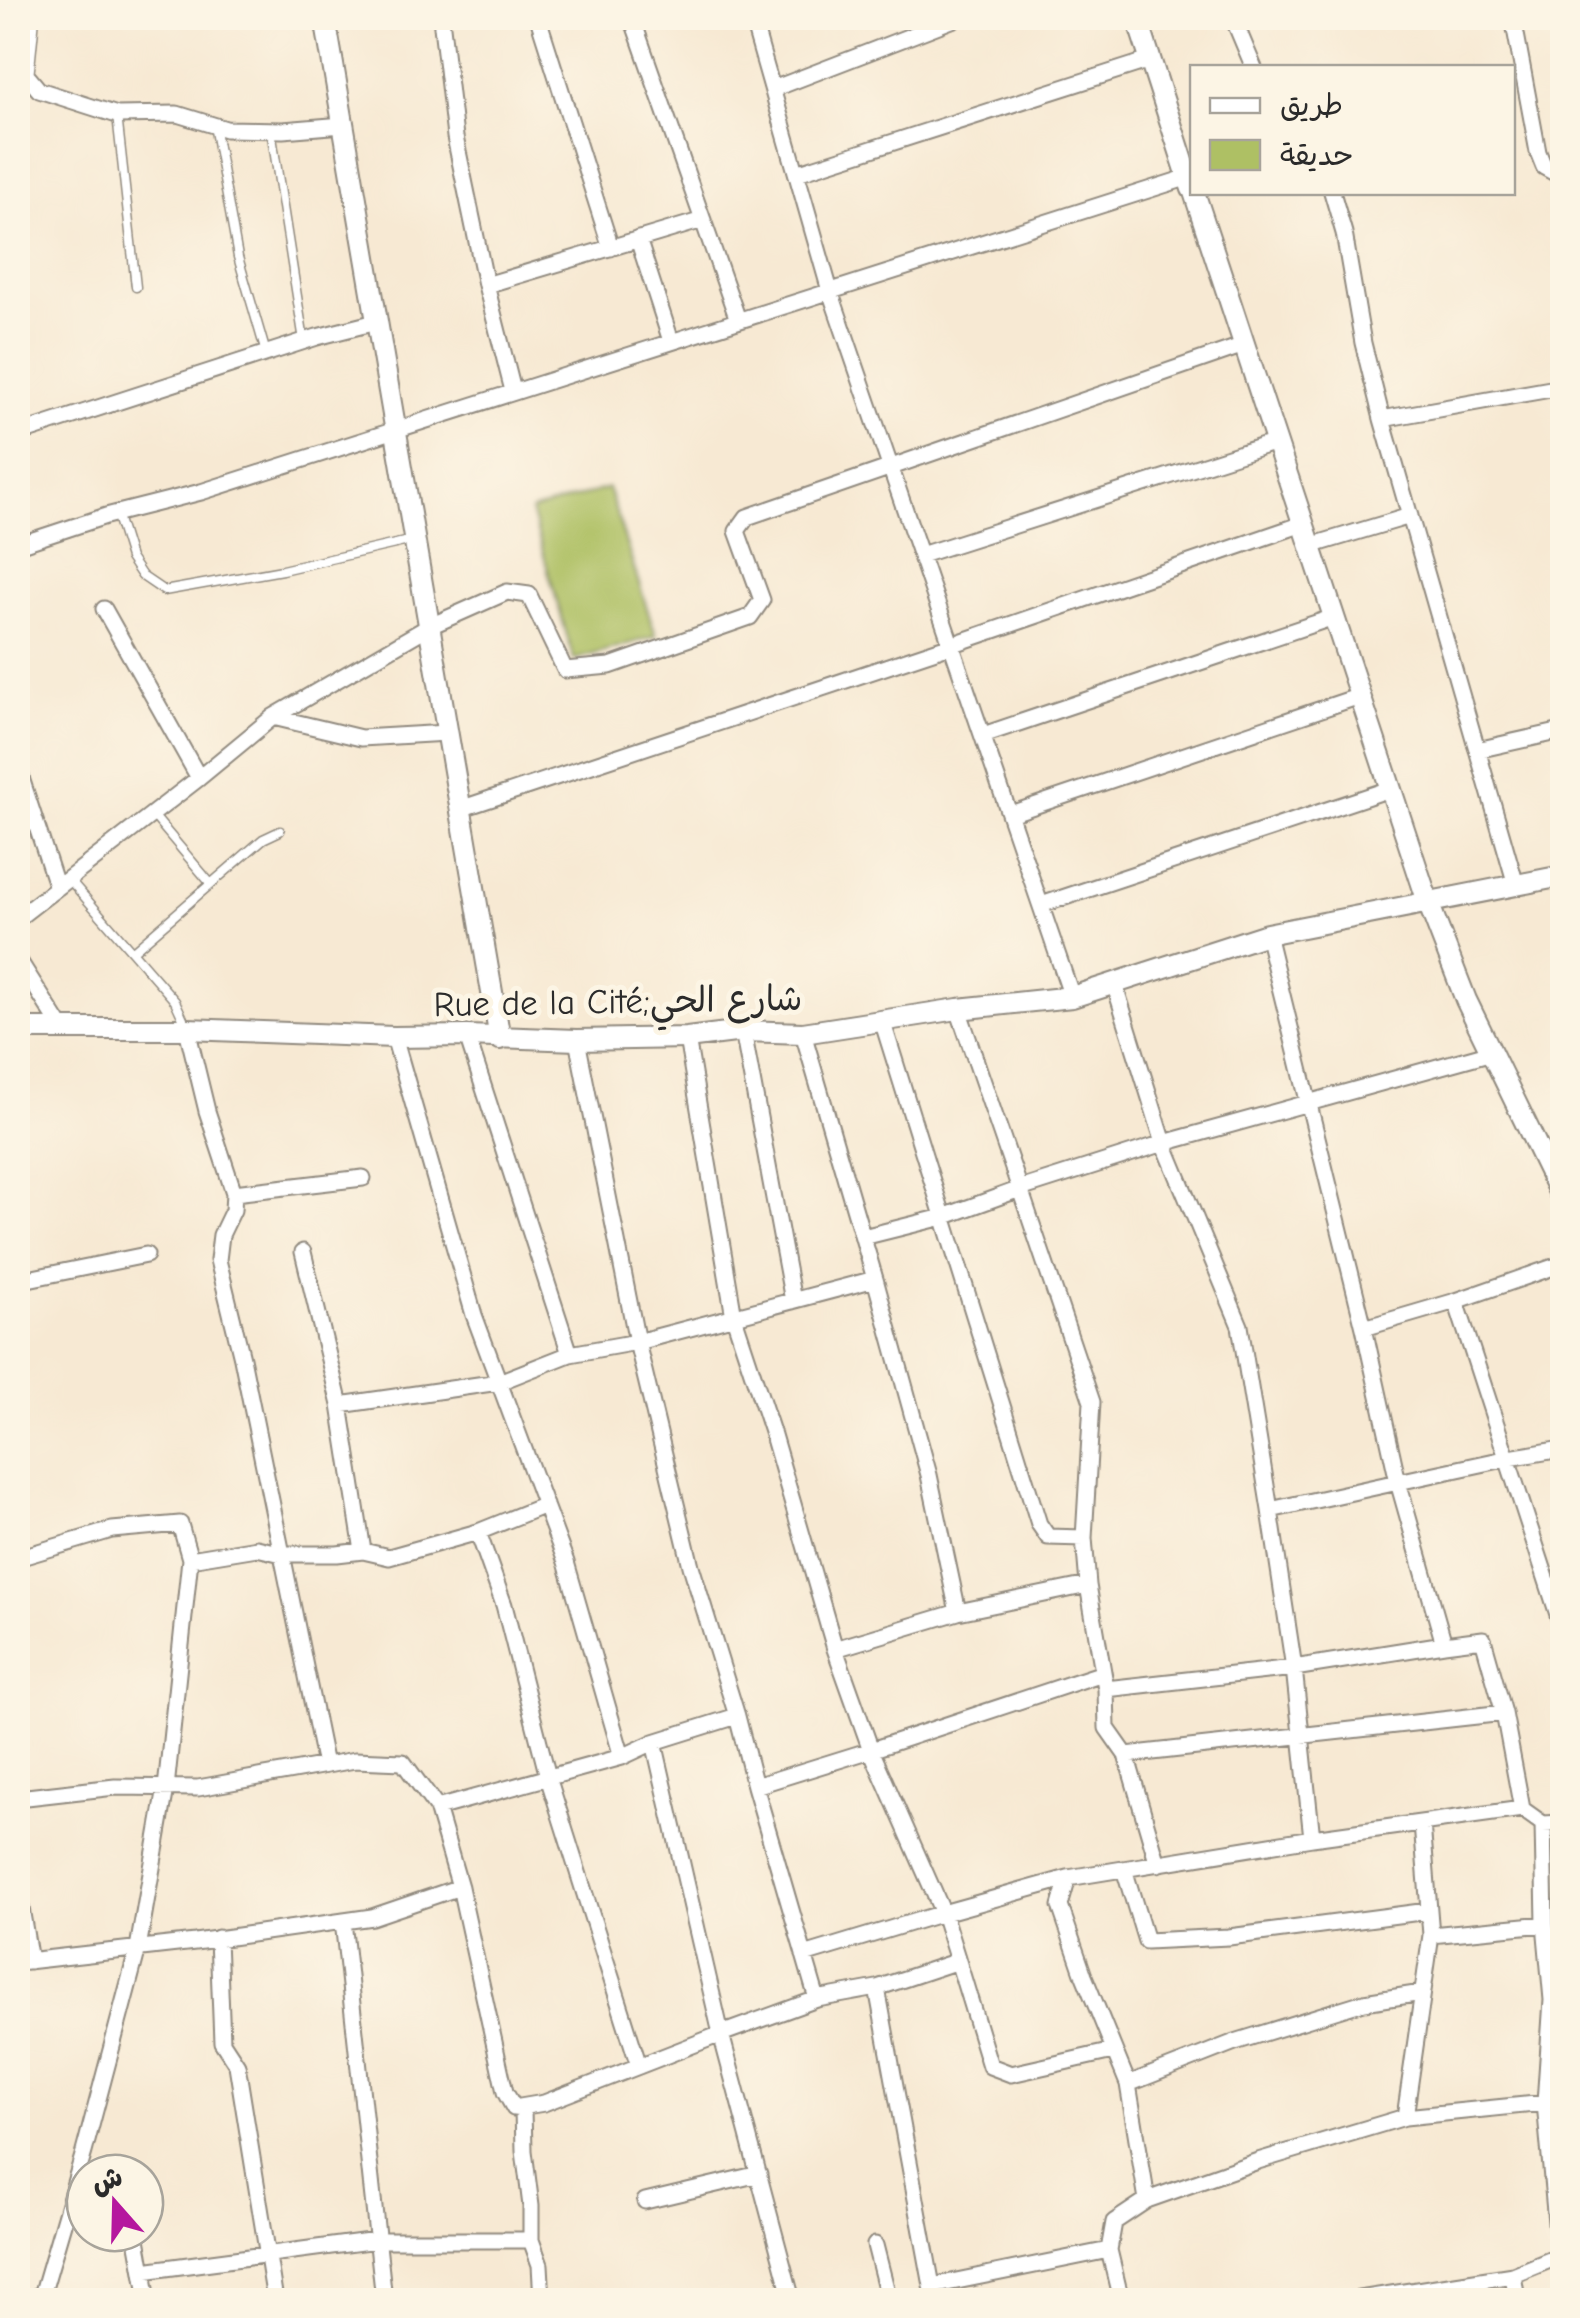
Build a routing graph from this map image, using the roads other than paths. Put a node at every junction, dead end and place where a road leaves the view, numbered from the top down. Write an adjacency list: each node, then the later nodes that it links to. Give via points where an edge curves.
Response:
1 (34, 18): 13 (lane)
2 (325, 18): 17 (street)
3 (441, 18): 28 (street, via 455,137)
4 (538, 18): 27 (street)
5 (632, 18): 25 (street)
6 (752, 18): 14 (street)
7 (957, 18): 14 (street)
8 (1137, 18): 11 (street)
9 (1233, 18): 12 (street)
10 (1513, 18): 20 (street, via 1538,152 1544,166)
11 (1150, 60): 19 (street); 21 (street)
12 (1253, 65)
13 (23, 76): 15 (street, via 39,90)
14 (772, 89): 19 (street)
15 (117, 116): 16 (street, via 177,114); 29 (lane)
16 (214, 126): 18 (street); 36 (lane, via 238,257)
17 (343, 126): 18 (street); 32 (street)
18 (270, 130): 33 (lane)
19 (796, 173): 30 (street)
20 (1562, 176)
21 (1190, 178)
22 (1190, 185): 30 (street)
23 (1196, 195): 35 (street)
24 (1333, 195): 39 (street)
25 (703, 220): 26 (street); 31 (street)
26 (638, 240): 27 (street); 34 (street)
27 (611, 248): 28 (street)
28 (486, 285): 38 (street)
29 (136, 287)
30 (830, 291): 31 (street); 43 (street)
31 (738, 320): 34 (street)
32 (376, 322): 33 (street); 40 (street)
33 (304, 341): 36 (street)
34 (671, 341): 38 (street)
35 (1244, 346): 42 (street); 43 (street)
36 (266, 354): 41 (street)
37 (1562, 387): 39 (street)
38 (512, 392): 40 (street)
39 (1382, 419): 45 (street)
40 (394, 429): 44 (street); 47 (street)
41 (18, 434)
42 (1276, 442): 46 (street); 50 (street)
43 (890, 466): 50 (street); 53 (street, via 747,517 736,531 762,600 750,617 698,636 610,666 565,670 528,596 507,592)
44 (116, 514): 47 (lane, via 130,558 164,590); 48 (street)
45 (1410, 516): 49 (street); 60 (street)
46 (1303, 524): 49 (street); 54 (street)
47 (413, 540): 53 (street)
48 (18, 545)
49 (1310, 546): 52 (street)
50 (920, 556): 54 (street)
51 (104, 609): 62 (street)
52 (1334, 617): 55 (street); 59 (street)
53 (428, 627): 56 (street); 58 (street)
54 (951, 645): 59 (street); 64 (street)
55 (1360, 696): 63 (street); 66 (street)
56 (273, 717): 58 (street, via 361,738); 62 (street)
57 (1562, 731): 60 (street)
58 (446, 733): 64 (street)
59 (983, 735): 66 (street)
60 (1477, 750): 71 (street)
61 (18, 759): 69 (street)
62 (199, 778): 65 (street)
63 (1390, 789): 72 (street); 73 (street)
64 (460, 808): 90 (street)
65 (152, 814): 69 (street); 70 (lane)
66 (1010, 814): 73 (street)
67 (280, 832): 70 (lane, via 263,838)
68 (1562, 876): 71 (street, Rue de la Cité;شارع الحي)
69 (63, 883): 74 (street); 76 (lane)
70 (211, 884): 76 (lane)
71 (1516, 886): 72 (street, Rue de la Cité;شارع الحي)
72 (1428, 902): 75 (street, Rue de la Cité;شارع الحي); 92 (street)
73 (1041, 905): 79 (street)
74 (18, 918)
75 (1267, 934): 78 (street, Rue de la Cité;شارع الحي); 93 (street)
76 (132, 951): 84 (lane, via 176,1001)
77 (18, 959): 83 (street)
78 (1114, 984): 79 (street, Rue de la Cité;شارع الحي); 94 (street)
79 (1072, 997): 80 (street, Rue de la Cité;شارع الحي)
80 (958, 1009): 81 (street, Rue de la Cité;شارع الحي); 96 (street)
81 (882, 1020): 86 (street, Rue de la Cité;شارع الحي); 99 (street)
82 (18, 1029): 83 (street, Rue de la Cité;شارع الحي)
83 (62, 1029): 84 (street, Rue de la Cité;شارع الحي)
84 (188, 1029): 88 (street, Rue de la Cité;شارع الحي); 97 (street)
85 (743, 1032): 86 (street, Rue de la Cité;شارع الحي); 89 (street, Rue de la Cité;شارع الحي); 106 (street)
86 (802, 1033): 100 (street)
87 (467, 1036): 88 (street, Rue de la Cité;شارع الحي); 90 (street, Rue de la Cité;شارع الحي); 111 (street)
88 (394, 1037): 112 (street)
89 (687, 1038): 91 (street, Rue de la Cité;شارع الحي); 108 (street)
90 (500, 1039): 91 (street, Rue de la Cité;شارع الحي)
91 (577, 1040): 110 (street)
92 (1492, 1052): 93 (street); 98 (street)
93 (1307, 1104): 94 (street); 109 (street)
94 (1164, 1143): 96 (street); 118 (street, via 1240,1326)
95 (363, 1178): 97 (street)
96 (1020, 1189): 99 (street); 120 (street, via 1092,1402)
97 (234, 1193): 122 (street, via 218,1260)
98 (1562, 1198)
99 (943, 1217): 100 (street); 120 (street, via 1038,1524 1048,1537)
100 (863, 1237): 104 (street)
101 (303, 1252): 113 (street)
102 (146, 1256): 105 (street)
103 (1562, 1264): 107 (street)
104 (875, 1279): 106 (street); 126 (street)
105 (18, 1281)
106 (793, 1301): 108 (street)
107 (1456, 1301): 109 (street); 115 (street)
108 (734, 1316): 110 (street); 129 (street)
109 (1364, 1328): 116 (street)
110 (637, 1342): 111 (street); 133 (street, via 691,1566)
111 (570, 1354): 112 (street)
112 (499, 1382): 113 (street); 117 (street)
113 (340, 1405): 121 (street)
114 (1562, 1450): 115 (street)
115 (1509, 1458): 116 (street); 127 (street)
116 (1398, 1482): 118 (street); 128 (street)
117 (545, 1505): 119 (street); 138 (street)
118 (1270, 1510): 130 (street)
119 (478, 1532): 121 (street, via 389,1557); 140 (street)
120 (1084, 1538): 125 (street)
121 (364, 1551): 122 (street)
122 (282, 1554): 124 (street, via 257,1548); 139 (street)
123 (18, 1558): 124 (street, via 112,1530 180,1524)
124 (190, 1559): 142 (street)
125 (1088, 1585): 126 (street); 131 (street)
126 (958, 1612): 129 (street)
127 (1562, 1627)
128 (1444, 1644): 130 (street); 132 (street, via 1483,1639)
129 (836, 1648): 136 (street)
130 (1294, 1668): 131 (street); 134 (street)
131 (1104, 1681): 136 (street); 137 (street, via 1108,1728)
132 (1504, 1713): 134 (street); 145 (street)
133 (738, 1716): 135 (street); 141 (street)
134 (1302, 1734): 137 (street); 149 (street)
135 (654, 1742): 138 (street); 168 (street)
136 (871, 1750): 141 (street); 156 (street)
137 (1126, 1755): 150 (street)
138 (622, 1757): 140 (street)
139 (324, 1765): 142 (street); 144 (street, via 403,1762)
140 (548, 1777): 144 (street); 170 (street)
141 (754, 1786): 162 (street)
142 (166, 1788): 143 (street); 161 (street)
143 (18, 1798)
144 (437, 1808): 153 (street)
145 (1522, 1809): 146 (street); 148 (street)
146 (1422, 1823): 149 (street); 155 (street)
147 (1562, 1823): 148 (street)
148 (1543, 1824): 158 (street)
149 (1312, 1838): 150 (street)
150 (1158, 1864): 151 (street)
151 (1124, 1869): 152 (street); 155 (street, via 1146,1940 1228,1937)
152 (1068, 1878): 156 (street); 169 (street, via 1060,1906)
153 (460, 1887): 157 (street); 174 (street)
154 (18, 1890): 163 (street)
155 (1428, 1910): 159 (street)
156 (942, 1912): 162 (street); 164 (street)
157 (343, 1921): 160 (street); 179 (street)
158 (1544, 1924): 159 (street); 173 (street, via 1552,2000)
159 (1431, 1935): 166 (street)
160 (218, 1938): 161 (street); 184 (street, via 222,2042 236,2065)
161 (138, 1948): 163 (street); 189 (street, via 43,2292)
162 (804, 1955): 167 (street)
163 (24, 1961)
164 (958, 1961): 165 (street); 169 (street, via 990,2066 1011,2074)
165 (876, 1988): 167 (street); 188 (street)
166 (1422, 1994): 171 (street, via 1364,2002); 175 (street)
167 (817, 1999): 168 (street)
168 (722, 2034): 170 (street); 176 (street)
169 (1113, 2051): 171 (street)
170 (639, 2066): 174 (street)
171 (1128, 2084): 177 (street)
172 (1562, 2097): 173 (street)
173 (1545, 2103): 175 (street); 185 (street)
174 (514, 2108): 180 (street, via 523,2109)
175 (1405, 2117): 177 (street)
176 (759, 2174): 178 (street); 194 (street)
177 (1148, 2200): 182 (street, via 1114,2222)
178 (645, 2201)
179 (377, 2240): 180 (street); 184 (street); 192 (street)
180 (532, 2240): 193 (street)
181 (875, 2244): 195 (street)
182 (1109, 2250): 188 (street); 196 (street)
183 (139, 2253): 186 (street)
184 (267, 2254): 186 (street); 191 (street)
185 (1561, 2255): 187 (street)
186 (142, 2271): 190 (street)
187 (1513, 2275): 197 (street); 198 (street)
188 (934, 2293)
189 (32, 2300)
190 (148, 2300)
191 (275, 2300)
192 (384, 2300)
193 (542, 2300)
194 (792, 2300)
195 (889, 2300)
196 (1121, 2300)
197 (1353, 2300)
198 (1517, 2300)

